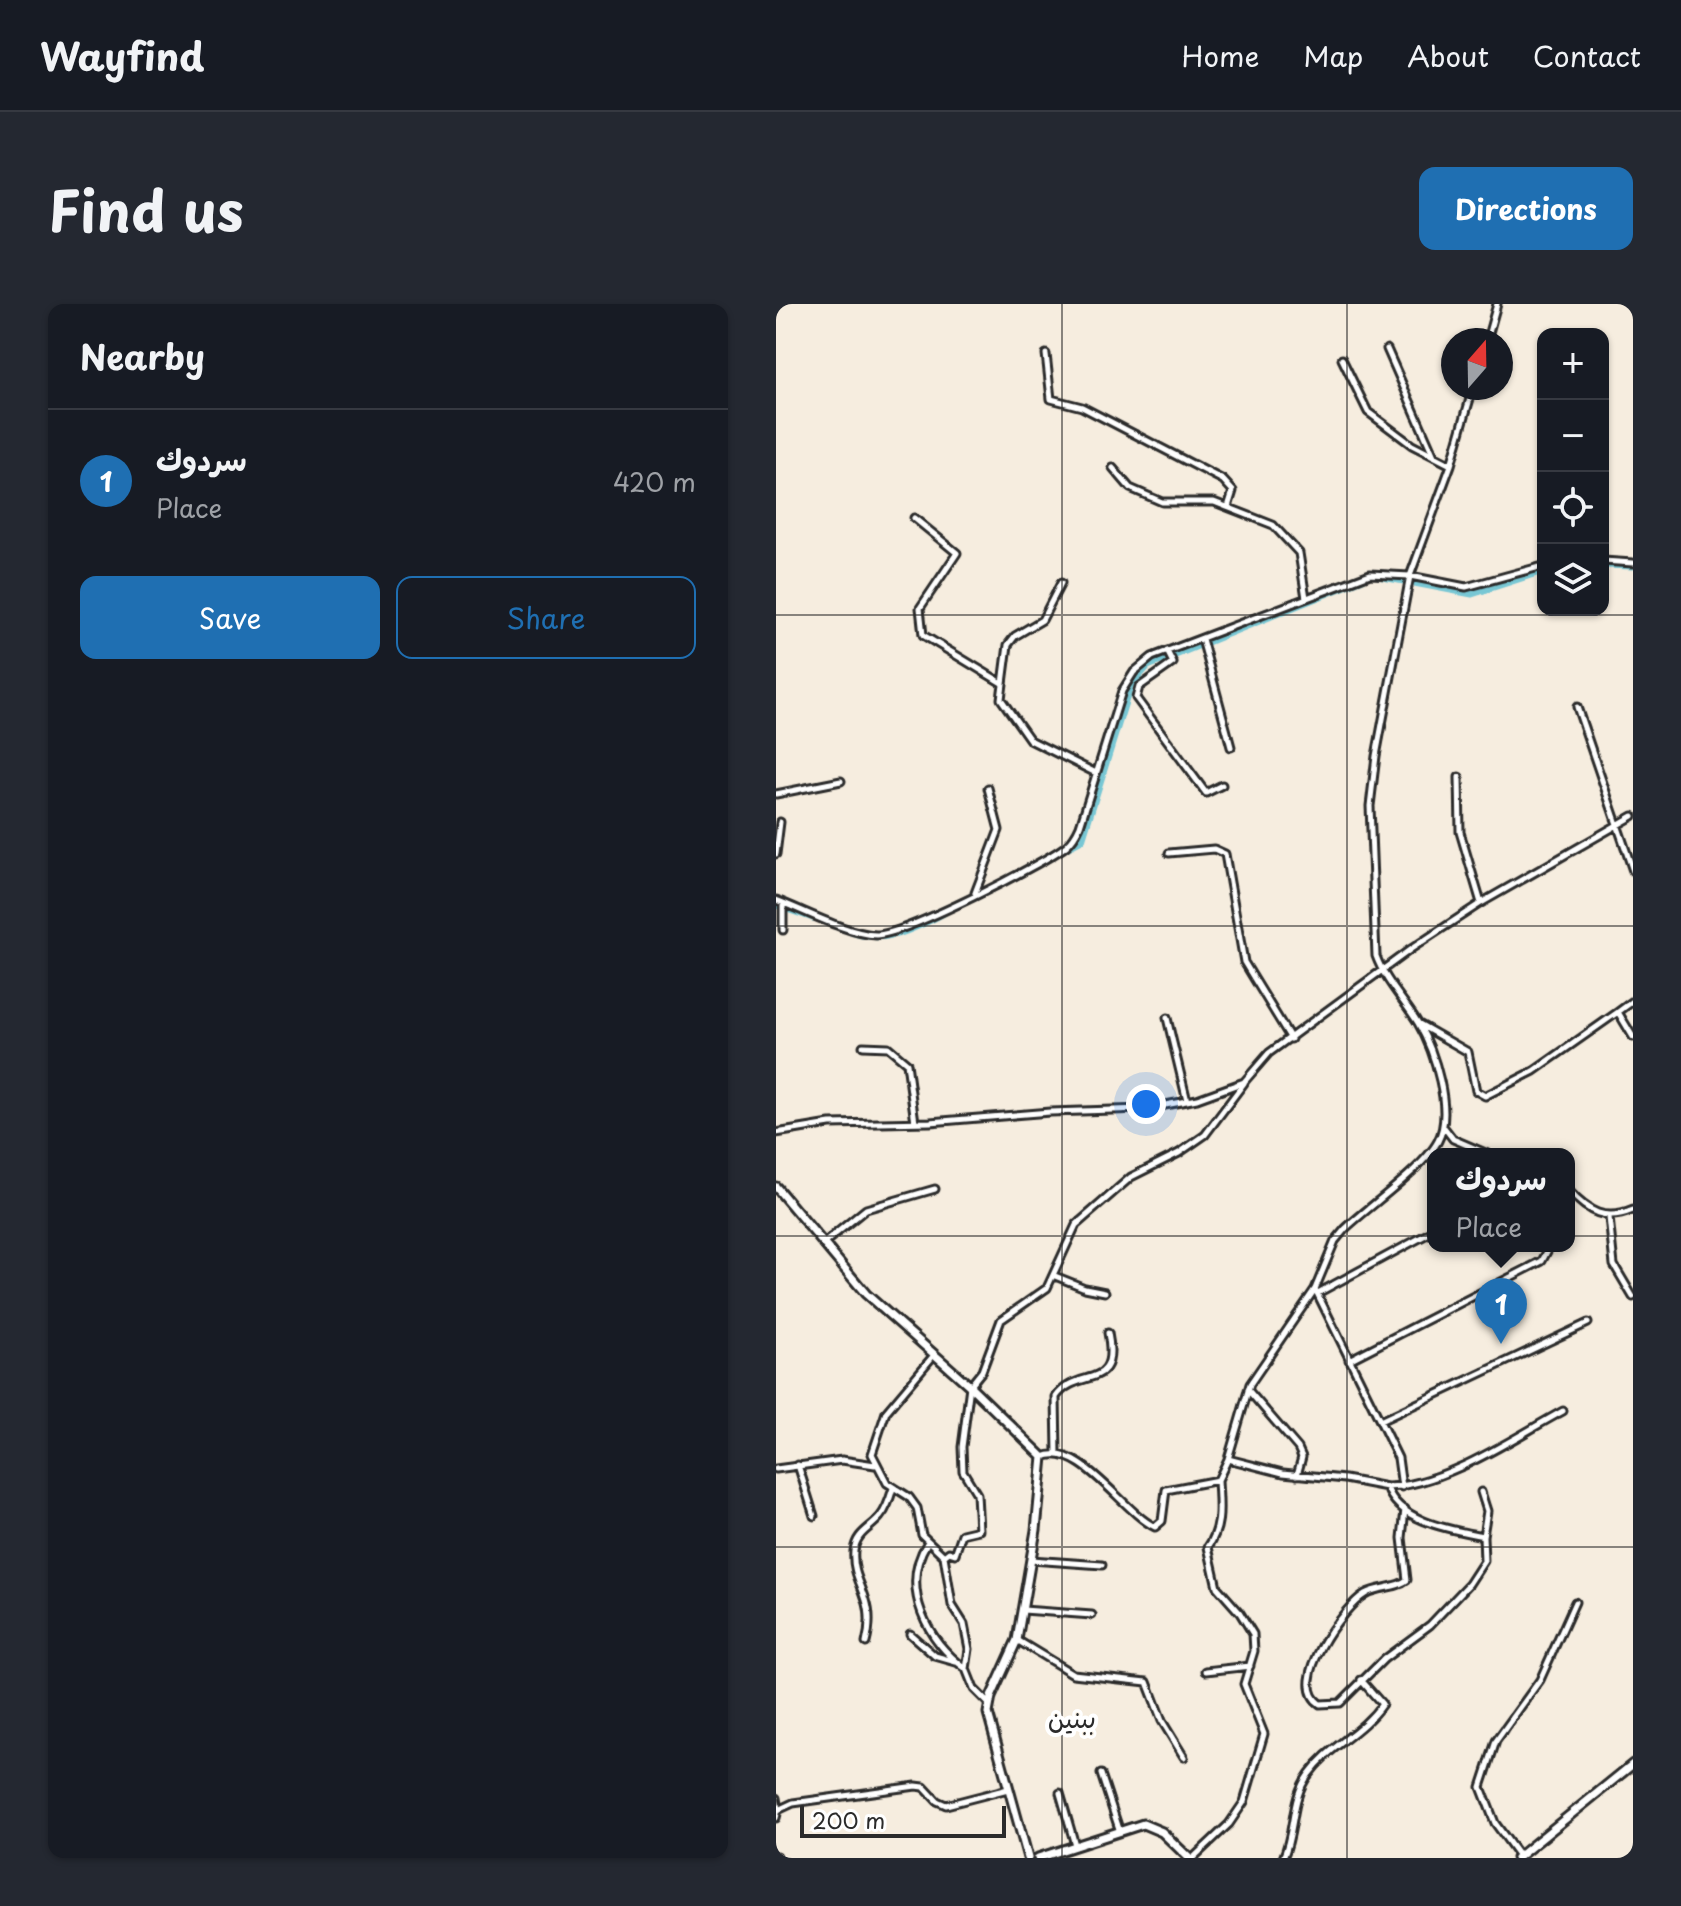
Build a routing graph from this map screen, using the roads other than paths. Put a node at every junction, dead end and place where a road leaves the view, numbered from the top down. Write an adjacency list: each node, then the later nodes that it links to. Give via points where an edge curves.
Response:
1 (1497, 304): 2 (street)
2 (1490, 328)
3 (1387, 349): 7 (street)
4 (1046, 354): 10 (street, via 1051,399 1082,407 1223,480 1233,491)
5 (1342, 359): 7 (street, via 1368,412)
6 (1470, 400): 8 (street)
7 (1434, 457): 8 (street)
8 (1451, 465): 15 (street)
9 (1113, 468): 10 (street, via 1130,488 1162,502 1203,501)
10 (1228, 507): 17 (street, via 1264,520 1291,541 1299,553)
11 (914, 518): 20 (street, via 957,553 920,608 923,635)
12 (1609, 561): 13 (street)
13 (1633, 563)
14 (1537, 568): 15 (street, via 1466,587)
15 (1410, 576): 17 (street, via 1370,574); 39 (street, via 1370,806 1372,925)
16 (1061, 583): 20 (street, via 1042,620 1008,645)
17 (1306, 598): 18 (street)
18 (1202, 639): 19 (street); 22 (street)
19 (1167, 651): 23 (street, via 1143,662 1127,681); 26 (street, via 1173,663 1139,687 1136,698 1206,793)
20 (1002, 683): 23 (street, via 1002,704 1014,714 1022,734)
21 (1577, 707): 31 (street)
22 (1231, 747)
23 (1096, 773): 35 (street, via 1071,841)
24 (1459, 777): 37 (street, via 1460,832)
25 (841, 781): 28 (street)
26 (1222, 785)
27 (988, 788): 35 (street, via 999,830)
28 (776, 794)
29 (1633, 816): 31 (street)
30 (780, 822): 33 (street)
31 (1619, 824): 34 (street); 37 (street)
32 (1169, 853): 45 (street, via 1214,849 1225,854 1244,962)
33 (776, 854)
34 (1633, 871)
35 (974, 894): 36 (street, via 876,935)
36 (779, 902): 38 (street)
37 (1481, 903): 39 (street)
38 (783, 930)
39 (1381, 970): 43 (street); 45 (street)
40 (1633, 1001): 41 (street)
41 (1618, 1012): 43 (street, via 1534,1071 1485,1096 1476,1091 1468,1052); 44 (street)
42 (1167, 1018): 48 (street)
43 (1418, 1024): 50 (street, via 1436,1061)
44 (1633, 1037)
45 (1291, 1039): 47 (street, via 1269,1053)
46 (863, 1046): 49 (street, via 888,1047 907,1063)
47 (1244, 1082): 48 (street); 63 (street, via 1205,1135 1120,1184 1072,1229)
48 (1187, 1101): 49 (street, via 1120,1111)
49 (915, 1122): 51 (street, via 830,1124)
50 (1443, 1125): 52 (street); 53 (street, via 1453,1139)
51 (776, 1133)
52 (1432, 1148)
53 (1474, 1148)
54 (1427, 1155): 64 (street, via 1335,1241)
55 (776, 1187): 61 (main road)
56 (935, 1189): 61 (street, via 866,1209)
57 (1575, 1197): 59 (street, via 1594,1214)
58 (1633, 1210): 59 (street)
59 (1609, 1217): 66 (street, via 1614,1265)
60 (1427, 1234): 64 (street)
61 (822, 1245): 69 (main road, via 866,1294)
62 (1547, 1252): 70 (street, via 1542,1261)
63 (1055, 1276): 65 (street); 71 (street, via 1043,1292 1004,1316 982,1371)
64 (1316, 1291): 70 (street); 72 (street)
65 (1105, 1292)
66 (1633, 1297)
67 (1588, 1323): 74 (street)
68 (1108, 1333): 75 (street, via 1112,1353 1106,1369 1056,1397)
69 (934, 1355): 71 (main road); 79 (street, via 881,1422 873,1446)
70 (1349, 1360): 74 (street)
71 (970, 1386): 76 (main road); 91 (street, via 962,1461 976,1488 979,1530 962,1534 955,1554)
72 (1248, 1390): 77 (street); 81 (street, via 1298,1448 1302,1457)
73 (1563, 1411): 84 (street, via 1444,1474)
74 (1380, 1421): 84 (street, via 1398,1458)
75 (1057, 1454): 76 (street); 82 (street, via 1083,1466 1134,1515 1155,1527 1162,1521 1168,1488)
76 (1043, 1457): 92 (main road)
77 (1228, 1459): 81 (street); 82 (street)
78 (798, 1465): 79 (street, via 842,1460); 80 (street); 88 (street)
79 (875, 1465): 85 (street)
80 (776, 1469)
81 (1297, 1475): 83 (street)
82 (1218, 1480): 101 (street, via 1218,1535 1208,1547 1209,1558 1217,1587 1253,1634)
83 (1387, 1487): 84 (street); 87 (street)
84 (1402, 1487)
85 (893, 1488): 90 (street, via 917,1508); 99 (street, via 881,1517 861,1533 854,1550 870,1606)
86 (1481, 1492): 89 (street, via 1487,1511)
87 (1405, 1509): 89 (street, via 1439,1527); 104 (street, via 1407,1580 1365,1594 1320,1644 1312,1697 1334,1706)
88 (814, 1516)
89 (1483, 1536): 104 (street, via 1484,1561 1469,1584 1430,1625)
90 (927, 1543): 91 (street); 100 (street, via 919,1562 917,1600 932,1635)
91 (944, 1556): 102 (street, via 952,1605 964,1624 969,1649)
92 (1030, 1560): 93 (street); 95 (main road)
93 (1102, 1565)
94 (1575, 1602): 116 (street, via 1540,1680 1496,1741 1481,1787 1495,1823)
95 (1023, 1610): 96 (street); 98 (main road)
96 (1092, 1615)
97 (910, 1634): 100 (street, via 935,1656)
98 (1017, 1640): 105 (main road); 106 (street, via 1073,1674 1147,1682)
99 (866, 1643)
100 (957, 1663): 102 (street)
101 (1250, 1666): 103 (street); 119 (street, via 1244,1684 1264,1734 1248,1795 1229,1824)
102 (966, 1669): 105 (street, via 974,1689)
103 (1206, 1671)
104 (1361, 1680): 120 (street, via 1382,1704 1354,1736 1308,1774 1296,1797)
105 (989, 1704): 109 (main road, via 990,1728)
106 (1184, 1757)
107 (1633, 1764): 116 (main road)
108 (1101, 1774): 114 (street)
109 (1008, 1789): 112 (street, via 946,1805 916,1786 793,1803); 117 (main road)
110 (1060, 1793): 115 (street)
111 (776, 1798): 112 (street)
112 (778, 1810): 113 (street)
113 (776, 1818)
114 (1119, 1829): 115 (main road); 119 (main road, via 1143,1824 1155,1828)
115 (1075, 1845): 118 (main road)
116 (1518, 1857)
117 (1028, 1858)
118 (1038, 1858)
119 (1191, 1858)
120 (1283, 1858)

